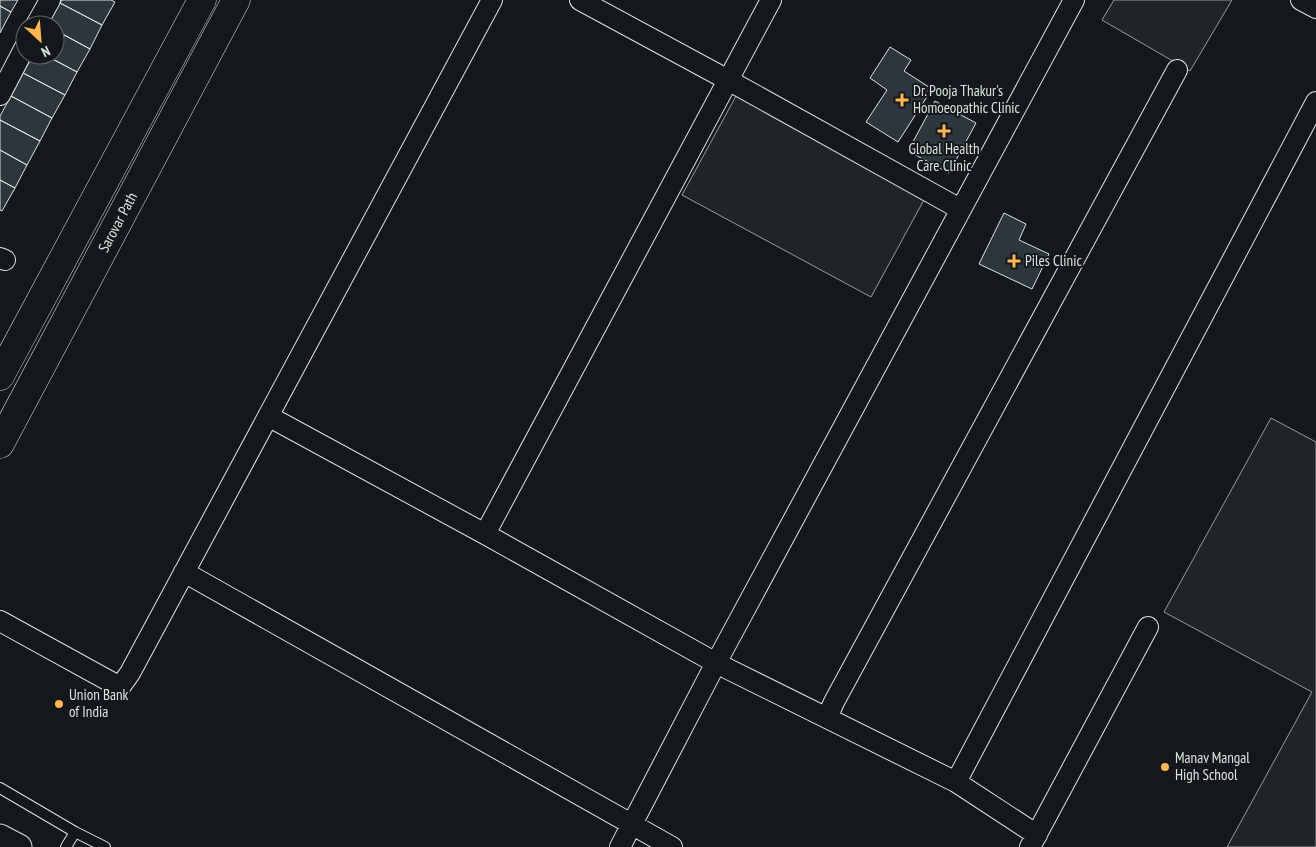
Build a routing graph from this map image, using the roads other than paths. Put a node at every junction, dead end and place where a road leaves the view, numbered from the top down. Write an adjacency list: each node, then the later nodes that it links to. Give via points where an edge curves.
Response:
1 (50, 0): 10 (street)
2 (202, 0): 17 (main road, Sarovar Path)
3 (236, 0): 19 (main road, Sarovar Path)
4 (492, 0): 18 (street)
5 (580, 0): 13 (street)
6 (770, 0): 13 (street)
7 (1074, 0): 16 (street)
8 (1301, 0): 9 (street)
9 (1316, 8)
10 (42, 15)
11 (16, 65): 14 (street)
12 (1176, 70): 25 (street)
13 (728, 80): 16 (street); 20 (street)
14 (0, 95)
15 (1316, 102): 26 (street)
16 (960, 209): 24 (street)
17 (0, 376)
18 (268, 416): 20 (street); 21 (street)
19 (0, 444)
20 (485, 534): 24 (street)
21 (184, 572): 22 (street, via 120,687); 28 (street)
22 (0, 621)
23 (1148, 627): 31 (street)
24 (716, 663): 25 (street); 28 (street)
25 (827, 718): 26 (street)
26 (956, 782): 31 (street)
27 (0, 788): 29 (lane)
28 (632, 825): 35 (street); 36 (street)
29 (75, 832): 33 (lane); 34 (lane)
30 (0, 836): 32 (street)
31 (1034, 841)
32 (19, 847)
33 (66, 847)
34 (105, 847)
35 (620, 847)
36 (672, 847)

